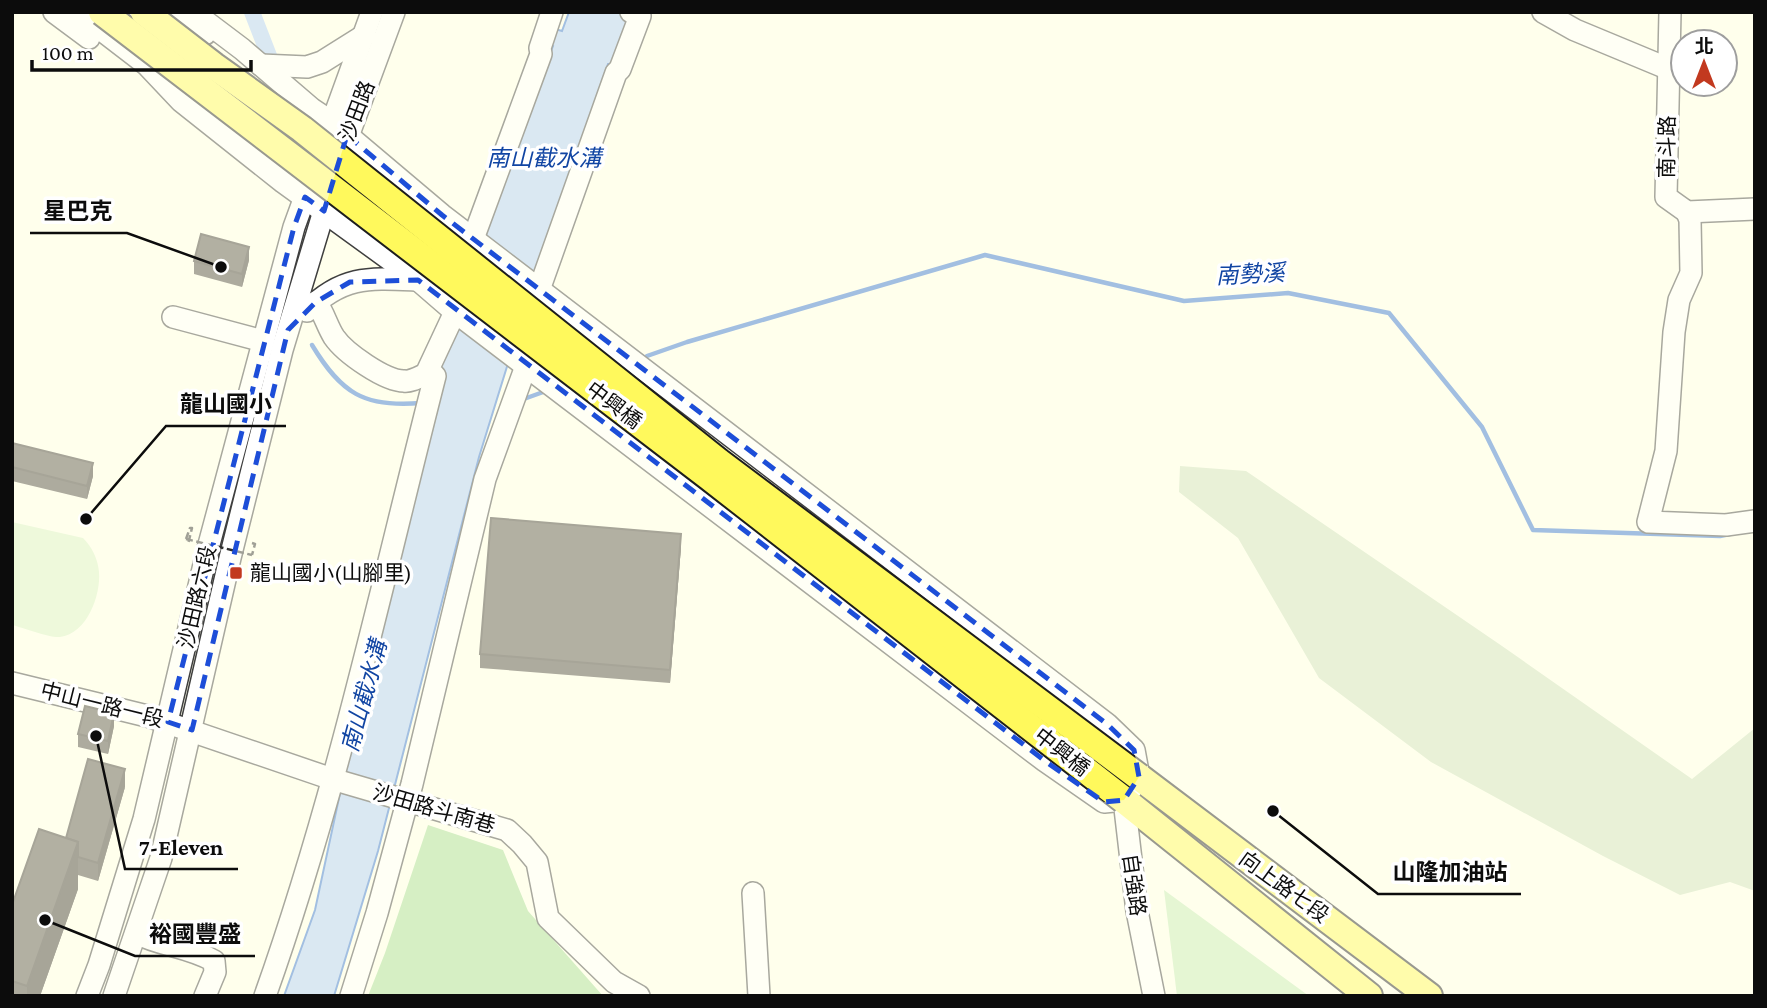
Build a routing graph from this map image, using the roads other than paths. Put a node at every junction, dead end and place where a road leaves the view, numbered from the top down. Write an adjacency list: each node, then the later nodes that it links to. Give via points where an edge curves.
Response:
1 (54, 12): 16 (street)
2 (78, 12): 16 (street, via 147,65)
3 (102, 12): 38 (main road, 中興橋, bridge)
4 (144, 12): 36 (main road, 中興橋, bridge, via 303,129 719,462)
5 (168, 12): 13 (street, via 214,39)
6 (194, 12): 13 (street)
7 (372, 12): 12 (street, 沙田路)
8 (394, 12): 17 (street, 沙田路)
9 (552, 12): 22 (street)
10 (1543, 12): 15 (street)
11 (635, 14): 24 (street, via 620,69)
12 (365, 34): 14 (street, via 307,67); 17 (street, 沙田路)
13 (242, 49): 14 (street)
14 (261, 65): 17 (street)
15 (1669, 69): 21 (street, 南斗路, via 1666,197)
16 (206, 121): 18 (street)
17 (340, 129): 18 (street, 沙田路); 20 (street, 沙田路); 22 (street)
18 (305, 197): 20 (street); 29 (street, 沙田路六段)
19 (1755, 209): 21 (street)
20 (324, 211): 23 (street); 28 (street, 沙田路六段)
21 (1687, 212): 32 (street, via 1691,273 1679,300 1667,451 1648,522 1726,525)
22 (473, 239): 24 (street)
23 (418, 280): 25 (street, via 368,278 350,282); 26 (street)
24 (539, 290): 36 (street, via 1107,724 1134,750)
25 (316, 302): 26 (street, via 349,354 405,382 426,374); 28 (street)
26 (455, 312): 30 (street)
27 (173, 317): 29 (street)
28 (288, 330): 35 (street, 沙田路六段)
29 (263, 341): 34 (street, 沙田路六段)
30 (525, 366): 38 (street, via 1063,774 1104,802); 39 (street, via 485,479)
31 (435, 376): 37 (street)
32 (1755, 521)
33 (12, 683): 34 (street, 中山一路一段)
34 (168, 722): 35 (street, 中山一路一段); 42 (street, 沙田路六段, via 144,819)
35 (192, 730): 37 (street, 沙田路斗南巷); 41 (street, 沙田路六段, via 162,858)
36 (1139, 777): 38 (street); 51 (main road, 向上路七段)
37 (332, 779): 39 (street, 沙田路斗南巷); 45 (street)
38 (1124, 800): 49 (street, 自強路, via 1134,889); 50 (main road, 向上路七段)
39 (405, 802): 46 (street); 47 (street, 沙田路斗南巷, via 507,830 537,862 548,918 614,982)
40 (753, 893): 48 (street)
41 (136, 933): 43 (street, 沙田路六段); 44 (street, via 214,961 215,972)
42 (87, 996)
43 (114, 996)
44 (205, 996)
45 (265, 996)
46 (351, 996)
47 (639, 996)
48 (759, 996)
49 (1154, 996)
50 (1369, 996)
51 (1429, 996)

